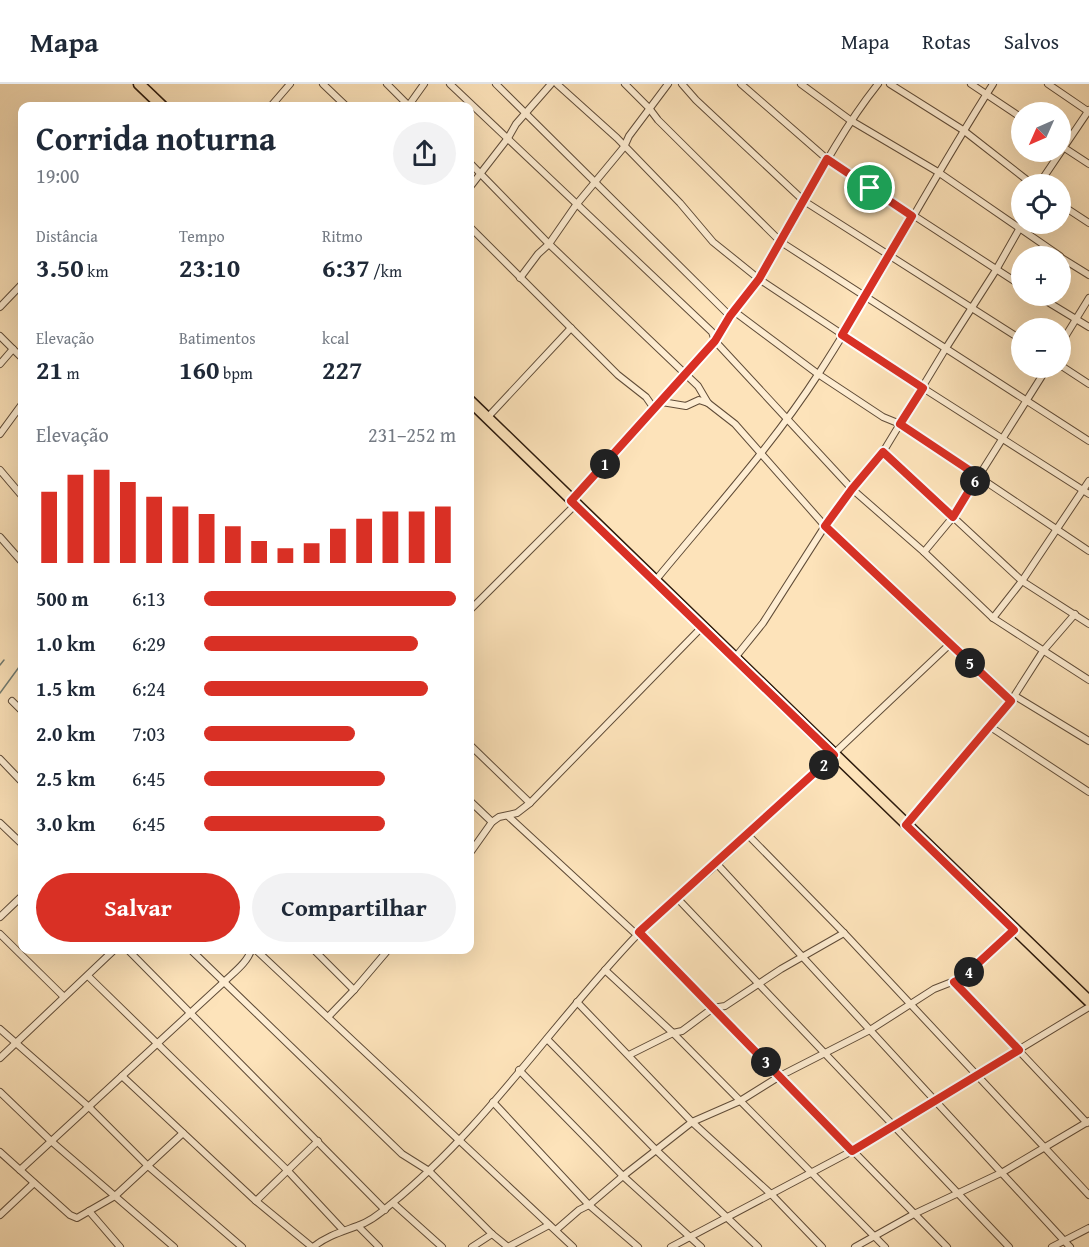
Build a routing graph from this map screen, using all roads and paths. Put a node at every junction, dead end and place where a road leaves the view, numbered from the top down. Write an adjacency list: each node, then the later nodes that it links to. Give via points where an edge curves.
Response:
1 (139, 84): 21 (main road)
2 (290, 84): 22 (street)
3 (323, 84): 23 (street)
4 (387, 84): 24 (street)
5 (424, 84): 25 (street)
6 (450, 84): 26 (street)
7 (496, 84): 31 (street)
8 (552, 84): 31 (street)
9 (557, 84): 36 (street)
10 (625, 84): 28 (street)
11 (668, 84): 28 (street)
12 (682, 84): 46 (street)
13 (801, 84): 32 (street)
14 (878, 84): 32 (street)
15 (890, 84): 33 (street)
16 (971, 84): 20 (street)
17 (993, 84): 20 (street)
18 (1048, 84): 30 (street)
19 (746, 86): 38 (street)
20 (986, 94): 29 (street); 33 (street)
21 (158, 102)
22 (274, 102)
23 (342, 102)
24 (405, 102)
25 (412, 102)
26 (469, 102)
27 (474, 106): 35 (street)
28 (649, 108): 36 (street); 55 (street)
29 (1011, 111)
30 (1089, 111): 34 (street)
31 (526, 113): 35 (street); 44 (street)
32 (850, 120): 38 (street); 41 (street)
33 (963, 130): 41 (street); 43 (street)
34 (1071, 135)
35 (508, 138): 42 (street); 47 (street)
36 (624, 147): 44 (street); 63 (street, via 713,242)
37 (1071, 152): 39 (street)
38 (827, 159): 46 (street); 49 (street)
39 (1089, 164)
40 (474, 167): 42 (street)
41 (938, 172): 49 (street); 50 (street)
42 (481, 174): 45 (street); 56 (street)
43 (1019, 174)
44 (596, 181): 47 (street); 71 (street)
45 (474, 182)
46 (804, 201): 55 (street); 58 (street)
47 (576, 205): 56 (street); 79 (street, via 712,332)
48 (1071, 211): 51 (street)
49 (912, 216): 58 (street); 60 (street)
50 (1011, 219)
51 (1089, 223)
52 (474, 231): 62 (street)
53 (1016, 234): 60 (street)
54 (1031, 234): 57 (street)
55 (782, 242): 63 (street); 66 (street)
56 (549, 244): 62 (street); 85 (street)
57 (1046, 246)
58 (890, 255): 66 (street); 70 (street)
59 (1071, 264): 61 (street)
60 (996, 270): 64 (street); 70 (street)
61 (1089, 276)
62 (520, 278): 75 (street)
63 (759, 279): 71 (street); 77 (street)
64 (1011, 279)
65 (18, 288): 69 (street)
66 (867, 296): 77 (street); 80 (street)
67 (1089, 298): 72 (street)
68 (1055, 306): 72 (street)
69 (0, 307)
70 (971, 308): 76 (street); 80 (street)
71 (732, 314): 79 (street); 86 (street)
72 (1076, 319): 73 (street); 74 (street)
73 (1071, 327)
74 (1089, 327)
75 (572, 328): 95 (street); 96 (street)
76 (1011, 333)
77 (842, 335): 86 (street); 89 (street)
78 (0, 336): 81 (street)
79 (715, 341): 85 (street); 97 (street)
80 (946, 348): 89 (street); 90 (street)
81 (14, 349): 82 (street); 83 (street)
82 (18, 354)
83 (0, 364)
84 (1071, 372): 88 (street)
85 (686, 374): 91 (street); 92 (street)
86 (818, 374): 97 (street); 98 (street)
87 (1041, 378): 90 (street)
88 (1089, 384)
89 (923, 388): 98 (street); 100 (street)
90 (1027, 400): 100 (street); 101 (street)
91 (662, 402): 92 (street, via 686,406 699,400); 95 (street)
92 (708, 403): 102 (street, via 735,424)
93 (474, 405): 96 (main road)
94 (18, 409): 99 (street)
95 (655, 410): 110 (street)
96 (487, 418): 110 (main road)
97 (787, 419): 102 (street); 107 (street)
98 (900, 424): 103 (street); 105 (street)
99 (0, 434)
100 (1004, 438): 105 (street); 109 (street)
101 (1089, 441)
102 (760, 452): 112 (street); 119 (street)
103 (883, 452): 107 (street); 111 (street)
104 (0, 470): 108 (street)
105 (978, 476): 111 (street); 113 (street)
106 (1089, 481): 109 (street)
107 (852, 489): 112 (street); 116 (street)
108 (18, 491)
109 (1086, 492): 113 (street)
110 (573, 503): 119 (main road); 120 (street)
111 (953, 517): 116 (street); 118 (street)
112 (825, 526): 125 (street); 127 (street, via 763,623)
113 (1055, 530): 115 (street); 118 (street)
114 (0, 537): 117 (street)
115 (1089, 551)
116 (924, 552): 122 (street)
117 (18, 557)
118 (1022, 581): 121 (street); 122 (street)
119 (655, 582): 124 (main road)
120 (474, 606)
121 (1075, 614): 123 (street); 126 (street)
122 (993, 618): 126 (street)
123 (1089, 624)
124 (701, 628): 127 (main road); 139 (street)
125 (950, 644): 129 (street); 135 (street)
126 (1043, 651): 128 (street); 129 (street)
127 (734, 659): 135 (main road)
128 (1089, 680)
129 (1013, 699): 132 (street); 133 (street)
130 (12, 701): 131 (street)
131 (18, 707)
132 (989, 726): 138 (street); 144 (street)
133 (1089, 741)
134 (474, 749): 139 (street)
135 (834, 755): 144 (main road); 145 (street)
136 (0, 759): 137 (street)
137 (18, 778)
138 (1089, 792)
139 (530, 803): 141 (street)
140 (474, 805): 142 (street)
141 (508, 816): 142 (street); 153 (street)
142 (492, 822): 147 (street)
143 (0, 823): 146 (street)
144 (906, 825): 152 (main road)
145 (747, 834): 148 (street); 154 (street)
146 (18, 840)
147 (474, 847)
148 (717, 864): 149 (street); 165 (street)
149 (678, 899): 153 (street); 170 (street)
150 (18, 900): 151 (street)
151 (0, 917)
152 (1014, 930): 169 (street); 173 (main road)
153 (638, 933): 166 (street); 177 (street)
154 (844, 933): 165 (street); 175 (street)
155 (0, 934): 156 (street)
156 (18, 952)
157 (20, 954): 172 (street)
158 (110, 954): 167 (street)
159 (132, 954): 178 (street)
160 (195, 954): 168 (street)
161 (251, 954): 168 (street)
162 (257, 954): 179 (street)
163 (322, 954): 171 (street)
164 (382, 954): 171 (street)
165 (803, 957): 170 (street); 181 (street)
166 (605, 970): 174 (street); 182 (street)
167 (88, 976): 172 (street); 185 (street)
168 (224, 982): 178 (street); 213 (street, via 402,1154)
169 (954, 982): 175 (street, via 934,989); 186 (street)
170 (757, 984): 177 (street, via 725,1006); 187 (street)
171 (354, 990): 179 (street)
172 (63, 996): 184 (street)
173 (1089, 1001)
174 (577, 1002): 183 (street); 188 (street)
175 (910, 1005): 181 (street); 191 (street)
176 (1089, 1006): 186 (street)
177 (713, 1008): 182 (street); 193 (street)
178 (190, 1012): 185 (street); 204 (street)
179 (328, 1017): 205 (street)
180 (0, 1029): 184 (street)
181 (870, 1030): 187 (street); 196 (street)
182 (672, 1033): 188 (street); 195 (street)
183 (547, 1038): 190 (street); 207 (street)
184 (16, 1042): 189 (street); 198 (street)
185 (158, 1043): 192 (street); 212 (street)
186 (1019, 1050): 191 (street); 200 (street)
187 (822, 1052): 193 (street); 201 (street)
188 (629, 1055): 199 (street)
189 (0, 1058)
190 (519, 1070): 197 (street); 216 (street)
191 (978, 1074): 196 (street); 206 (street)
192 (122, 1076): 198 (street); 202 (street)
193 (780, 1076): 195 (street); 208 (street)
194 (0, 1092): 203 (street)
195 (740, 1101): 199 (street); 214 (street)
196 (936, 1101): 201 (street); 215 (street)
197 (493, 1102): 205 (street); 224 (street)
198 (90, 1108): 203 (street); 210 (street)
199 (692, 1122): 207 (street); 219 (street)
200 (1088, 1122): 206 (street)
201 (892, 1125): 208 (street); 218 (street)
202 (183, 1133): 210 (street); 222 (street)
203 (51, 1141): 211 (street); 221 (street)
204 (318, 1141): 212 (street); 226 (street)
205 (458, 1141): 213 (street); 230 (street)
206 (1045, 1148): 215 (street); 220 (street)
207 (656, 1150): 216 (street); 229 (street)
208 (852, 1151): 214 (street); 228 (street)
209 (0, 1152): 211 (street)
210 (148, 1166): 221 (street); 241 (street)
211 (20, 1170): 217 (street)
212 (288, 1171): 222 (street); 233 (street)
213 (429, 1171): 223 (street); 235 (street)
214 (811, 1172): 219 (street); 237 (street)
215 (1002, 1172): 218 (street); 238 (street)
216 (623, 1176): 224 (street); 236 (street)
217 (34, 1183): 225 (street); 227 (street, via 70,1215 77,1218)
218 (959, 1193): 228 (street); 256 (street)
219 (772, 1195): 229 (street); 252 (street)
220 (1089, 1195)
221 (115, 1196): 227 (street); 240 (street)
222 (256, 1201): 242 (street)
223 (393, 1203): 226 (street); 244 (street)
224 (590, 1205): 234 (street); 248 (street)
225 (1, 1210)
226 (385, 1210): 231 (street)
227 (89, 1211): 239 (street)
228 (914, 1214): 237 (street); 255 (street)
229 (727, 1216): 236 (street); 251 (street)
230 (549, 1225): 234 (street); 246 (street)
231 (358, 1226): 233 (street); 243 (street)
232 (1089, 1228): 238 (street)
233 (343, 1230): 242 (street)
234 (556, 1230): 247 (street)
235 (492, 1234): 245 (street); 246 (street)
236 (690, 1236): 249 (street); 250 (street)
237 (874, 1236): 253 (street); 254 (street)
238 (1068, 1244): 257 (street)
239 (120, 1247)
240 (174, 1247)
241 (242, 1247)
242 (312, 1247)
243 (379, 1247)
244 (442, 1247)
245 (472, 1247)
246 (508, 1247)
247 (573, 1247)
248 (638, 1247)
249 (671, 1247)
250 (701, 1247)
251 (759, 1247)
252 (822, 1247)
253 (855, 1247)
254 (885, 1247)
255 (947, 1247)
256 (1009, 1247)
257 (1052, 1247)

